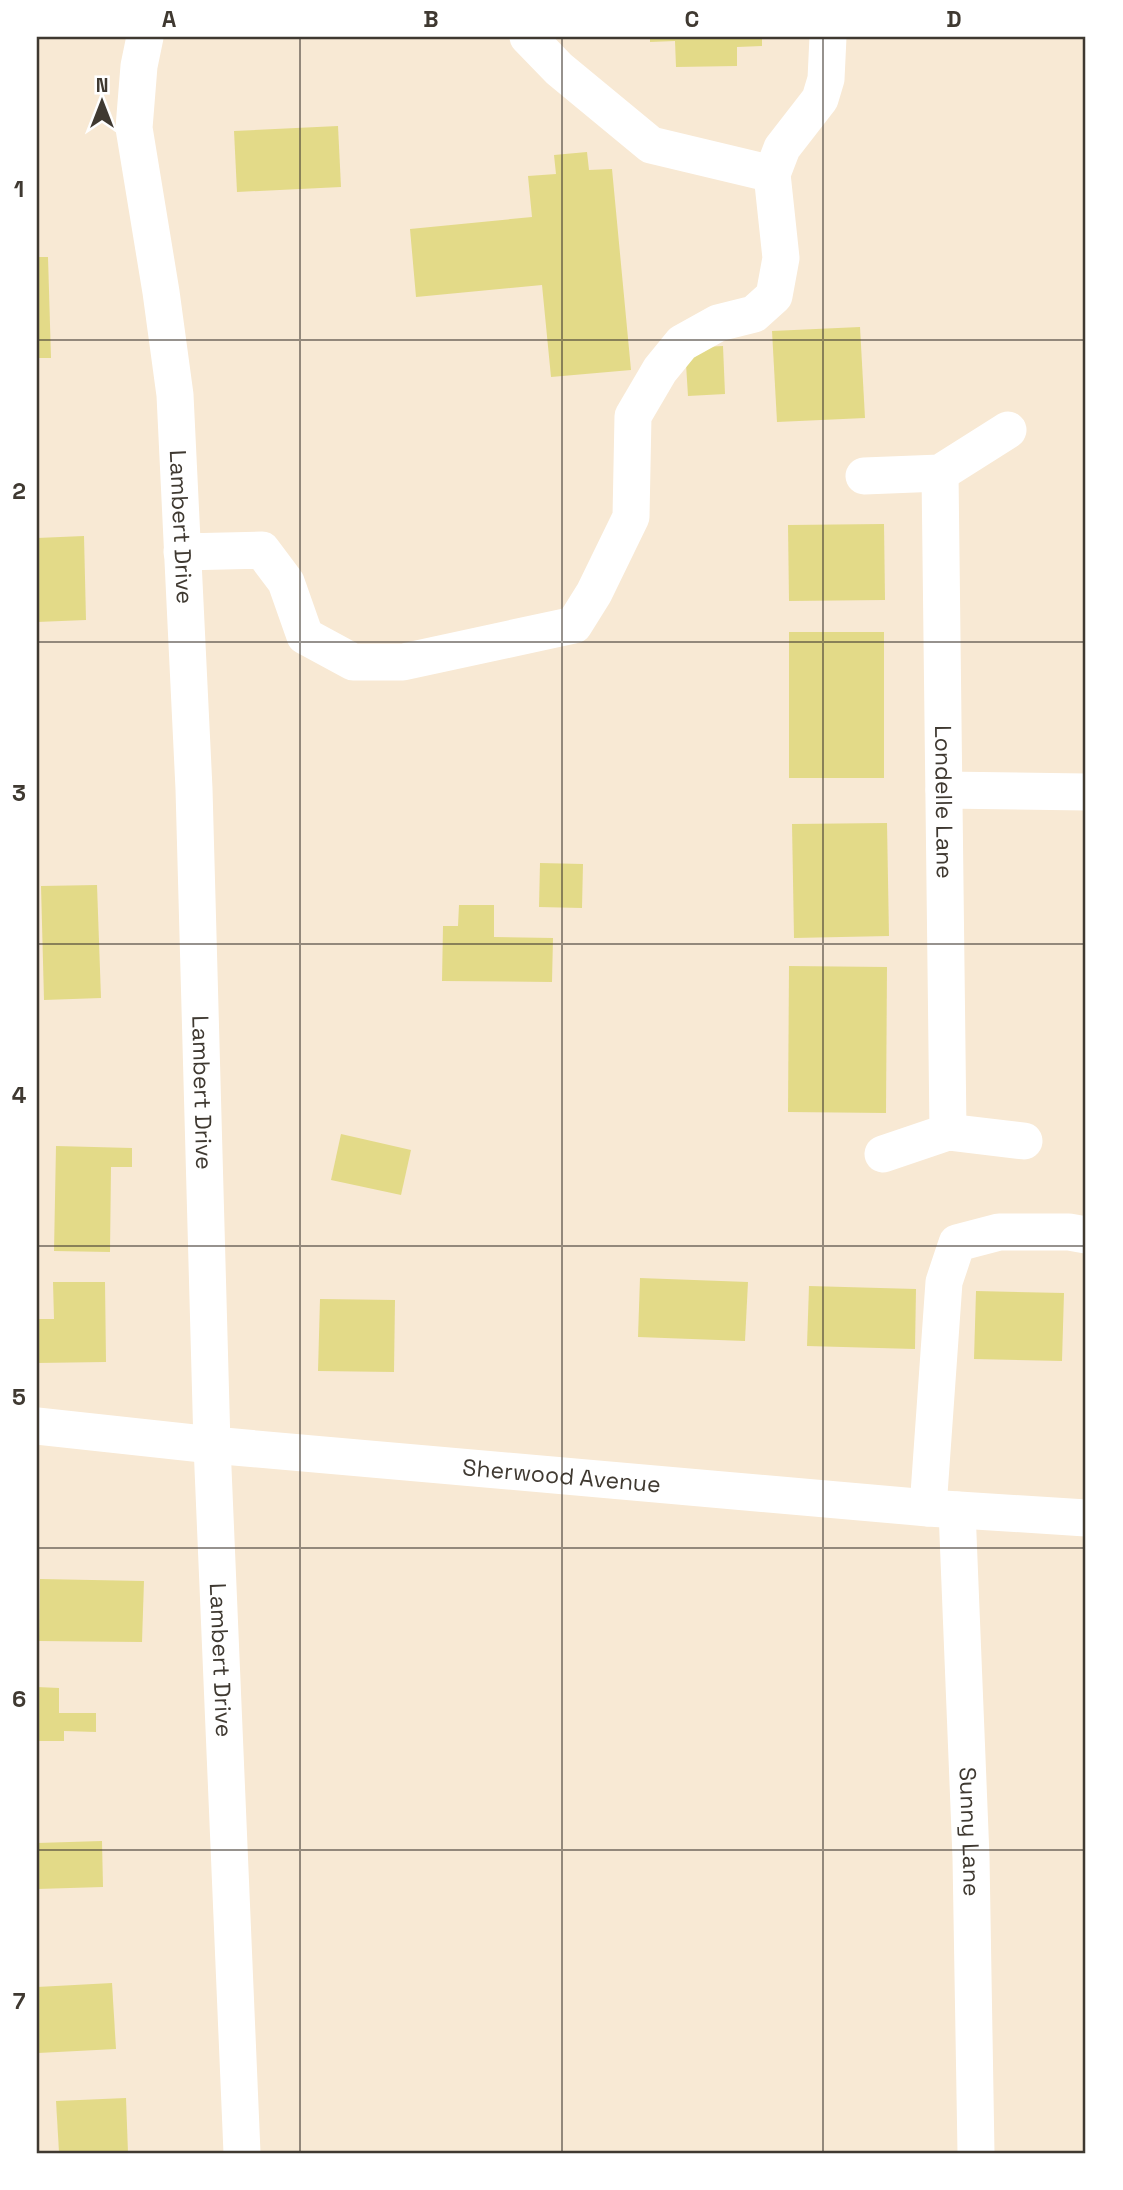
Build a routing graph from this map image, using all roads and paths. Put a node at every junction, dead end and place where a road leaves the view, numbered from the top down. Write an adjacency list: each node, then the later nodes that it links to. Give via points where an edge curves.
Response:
1 (145, 37): 8 (street, Lambert Drive, via 134,128 175,395)
2 (528, 37): 4 (street, via 559,69 651,145)
3 (828, 37): 4 (street, via 820,99 782,148)
4 (772, 174): 8 (street, via 781,258 774,296 754,314 718,323 682,343 632,416 631,517 574,625 403,662 353,662 305,636 286,582 262,550)
5 (1007, 430): 6 (street)
6 (940, 473): 7 (street); 9 (street, Londelle Lane)
7 (864, 476)
8 (182, 552): 16 (street, Lambert Drive, via 194,789)
9 (944, 790): 10 (street); 11 (street, Londelle Lane)
10 (1086, 792)
11 (948, 1132): 12 (street); 13 (street)
12 (1024, 1141)
13 (883, 1154)
14 (1086, 1235): 17 (street, Sunny Lane, via 999,1232 957,1243 944,1282)
15 (37, 1426): 16 (street, Sherwood Avenue)
16 (212, 1445): 17 (street, Sherwood Avenue); 19 (street, Lambert Drive)
17 (942, 1509): 18 (street, Sherwood Avenue); 20 (street, Sunny Lane, via 971,1857)
18 (1086, 1518)
19 (242, 2153)
20 (976, 2153)

